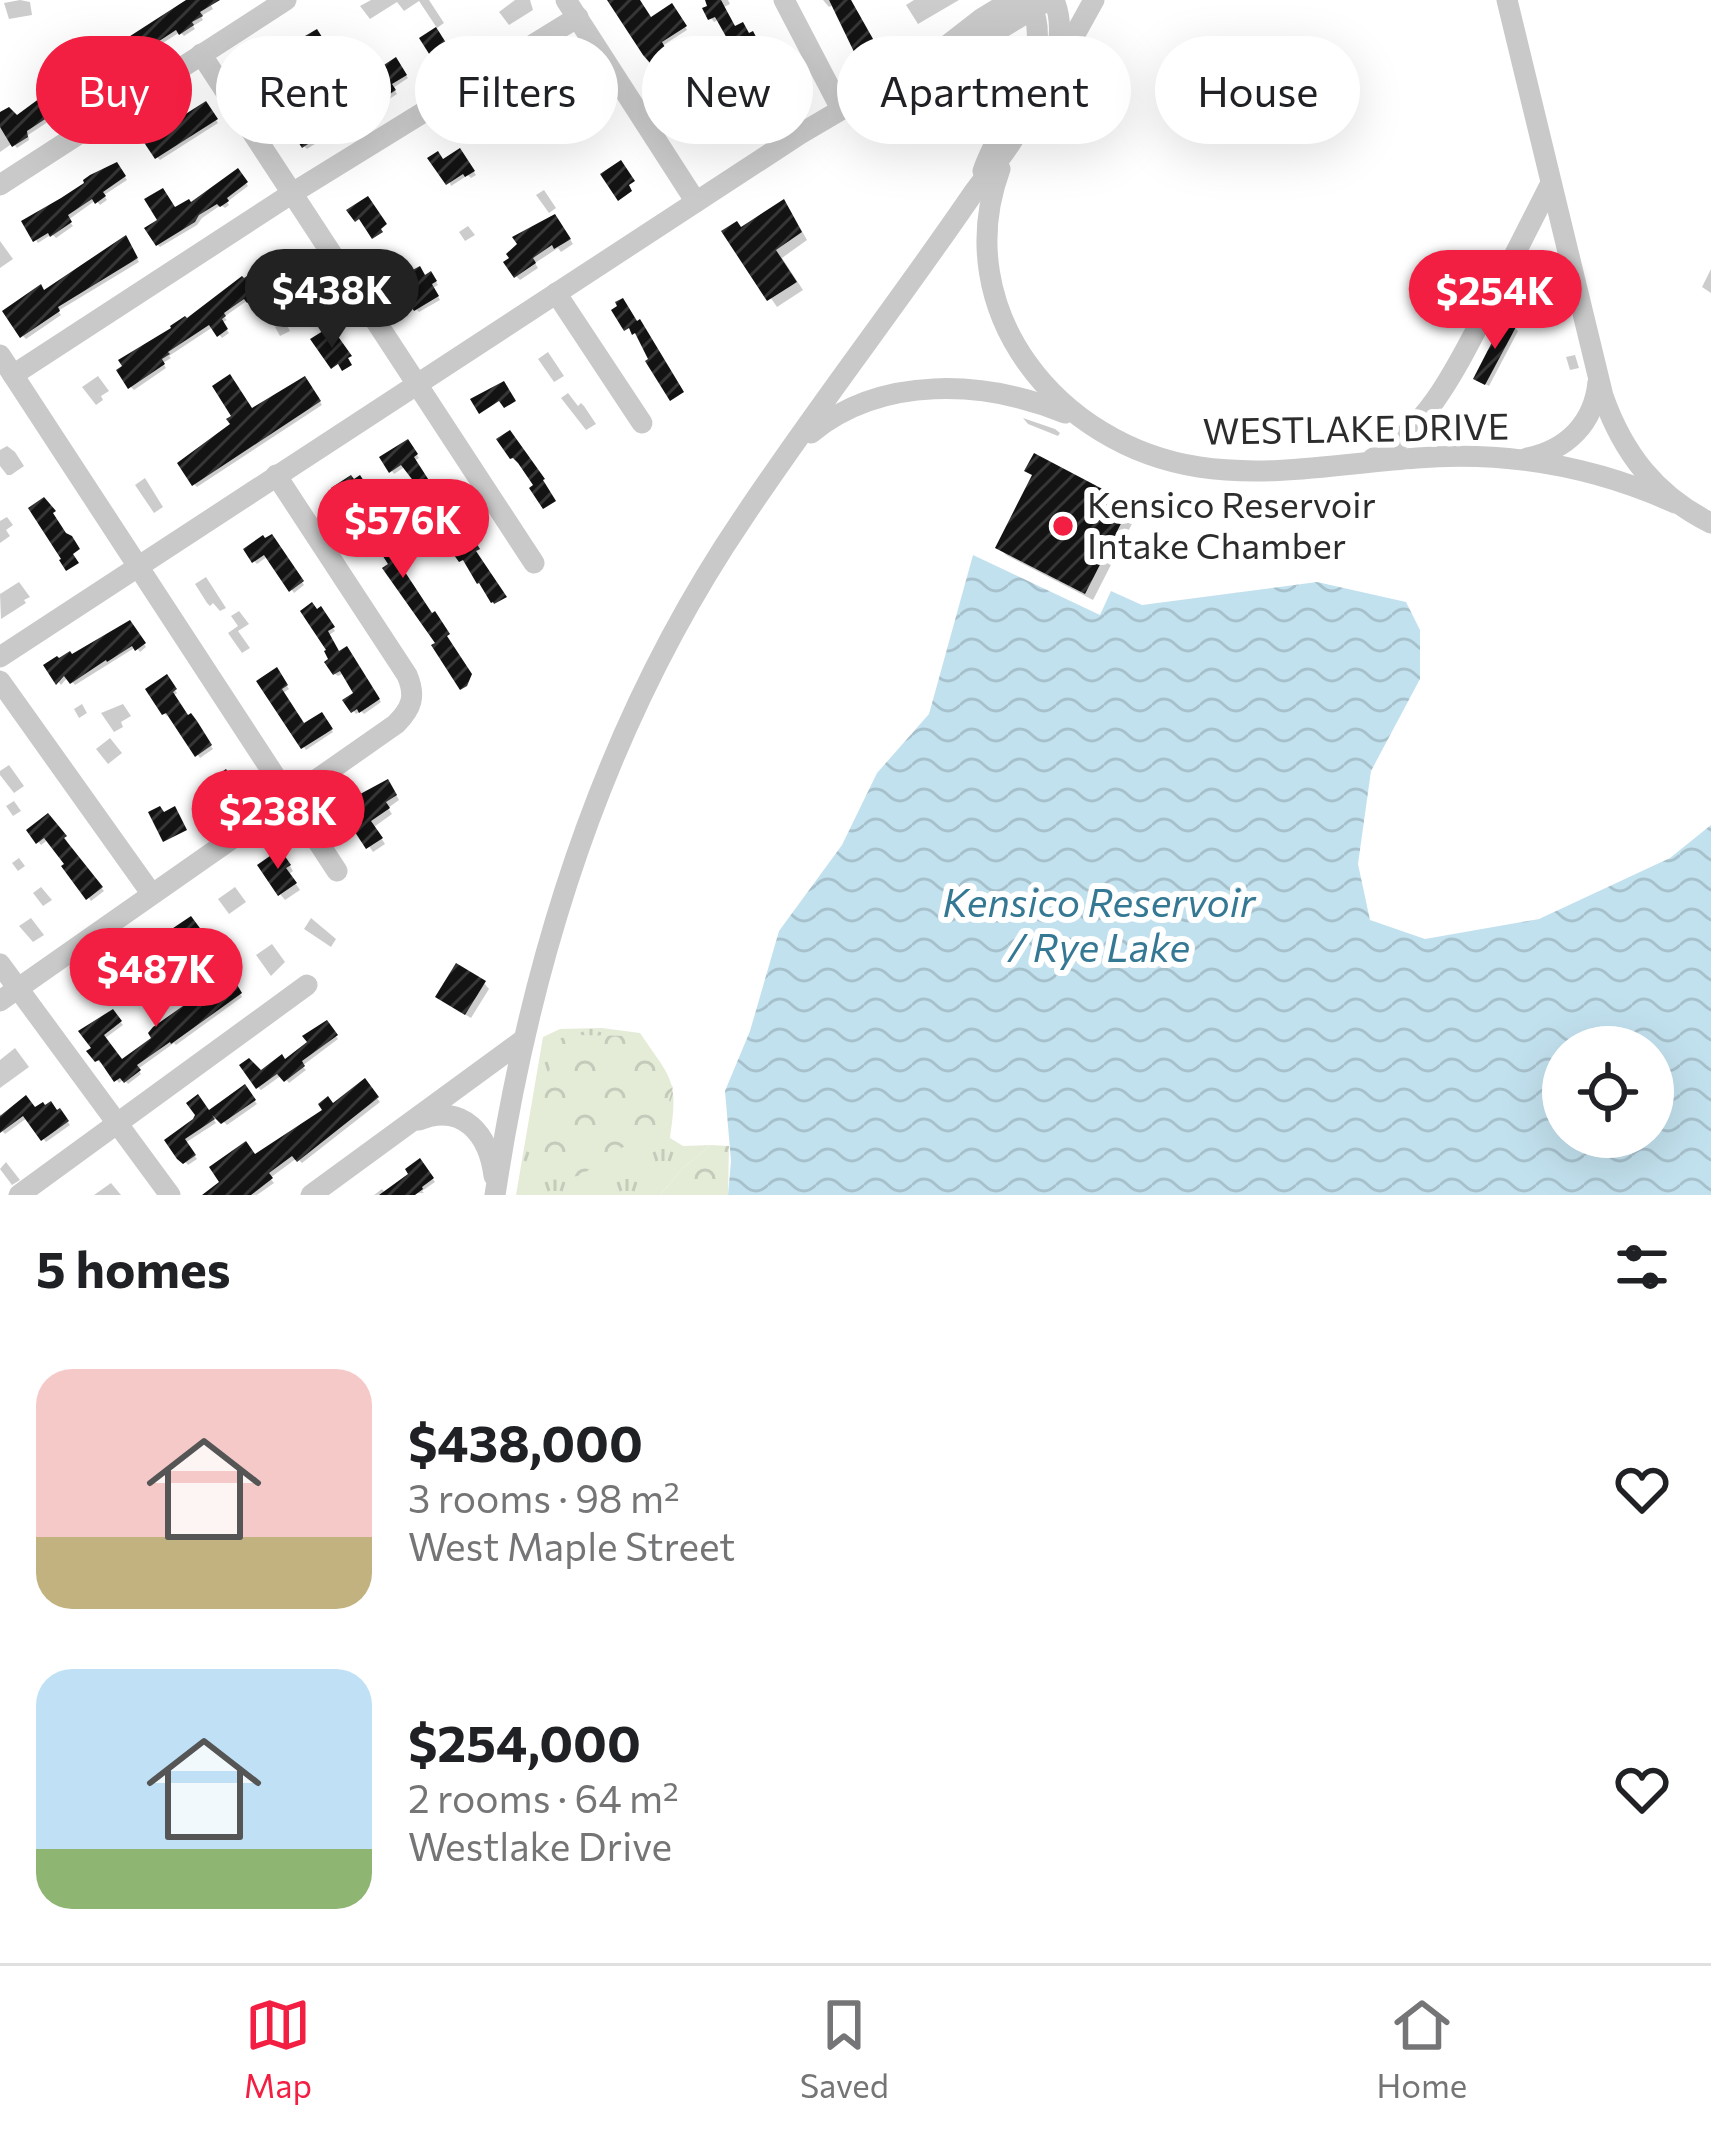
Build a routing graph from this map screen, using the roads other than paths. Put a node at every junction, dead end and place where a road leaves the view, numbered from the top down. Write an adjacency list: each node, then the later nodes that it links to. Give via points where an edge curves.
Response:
1 (286, 0): 11 (street)
2 (784, 0): 12 (street)
3 (1094, 0): 10 (street)
4 (1507, 0): 16 (street, WESTLAKE DRIVE)
5 (1035, 2): 7 (street); 8 (street); 9 (street, via 1061,21)
6 (572, 9): 18 (street); 19 (street)
7 (985, 36)
8 (1038, 36)
9 (1061, 36)
10 (1073, 36)
11 (201, 54): 17 (street); 18 (street)
12 (837, 101)
13 (837, 112): 19 (street)
14 (1001, 144): 29 (street, WESTLAKE DRIVE)
15 (1004, 144): 26 (street, WESTLAKE DRIVE, via 986,235 1002,318 1031,372)
16 (1552, 183): 22 (street, WESTLAKE DRIVE); 28 (street, via 1445,386 1403,438)
17 (0, 185)
18 (291, 194): 23 (street); 24 (street)
19 (696, 202): 20 (street)
20 (556, 293): 24 (street); 25 (street)
21 (0, 355): 23 (street)
22 (1597, 370): 27 (street, via 1596,400 1580,429); 31 (street, WESTLAKE DRIVE, via 1623,443)
23 (13, 375): 34 (street)
24 (416, 382): 30 (street); 33 (street)
25 (642, 423)
26 (1109, 434): 28 (street, WESTLAKE DRIVE, via 1197,467); 29 (street, WESTLAKE DRIVE, via 1020,397 903,392 825,421)
27 (1524, 459): 28 (street, WESTLAKE DRIVE); 31 (street, WESTLAKE DRIVE, via 1617,479)
28 (1366, 462)
29 (774, 474): 43 (street, WESTLAKE DRIVE, via 640,698 570,871)
30 (276, 475): 34 (street); 37 (street, via 414,696 403,717)
31 (1675, 503): 32 (street, WESTLAKE DRIVE)
32 (1711, 523)
33 (534, 563)
34 (139, 568): 35 (street); 37 (street)
35 (0, 657)
36 (0, 681): 39 (street)
37 (288, 797): 38 (street); 39 (street)
38 (337, 872)
39 (151, 893): 42 (street)
40 (0, 964): 42 (street)
41 (307, 985): 44 (street)
42 (9, 994): 44 (street)
43 (523, 1040): 45 (street); 49 (street, WESTLAKE DRIVE)
44 (117, 1121): 46 (street); 47 (street)
45 (407, 1125): 48 (street); 49 (street, via 446,1114 473,1126 489,1151)
46 (19, 1195)
47 (170, 1195)
48 (311, 1195)
49 (495, 1195)

